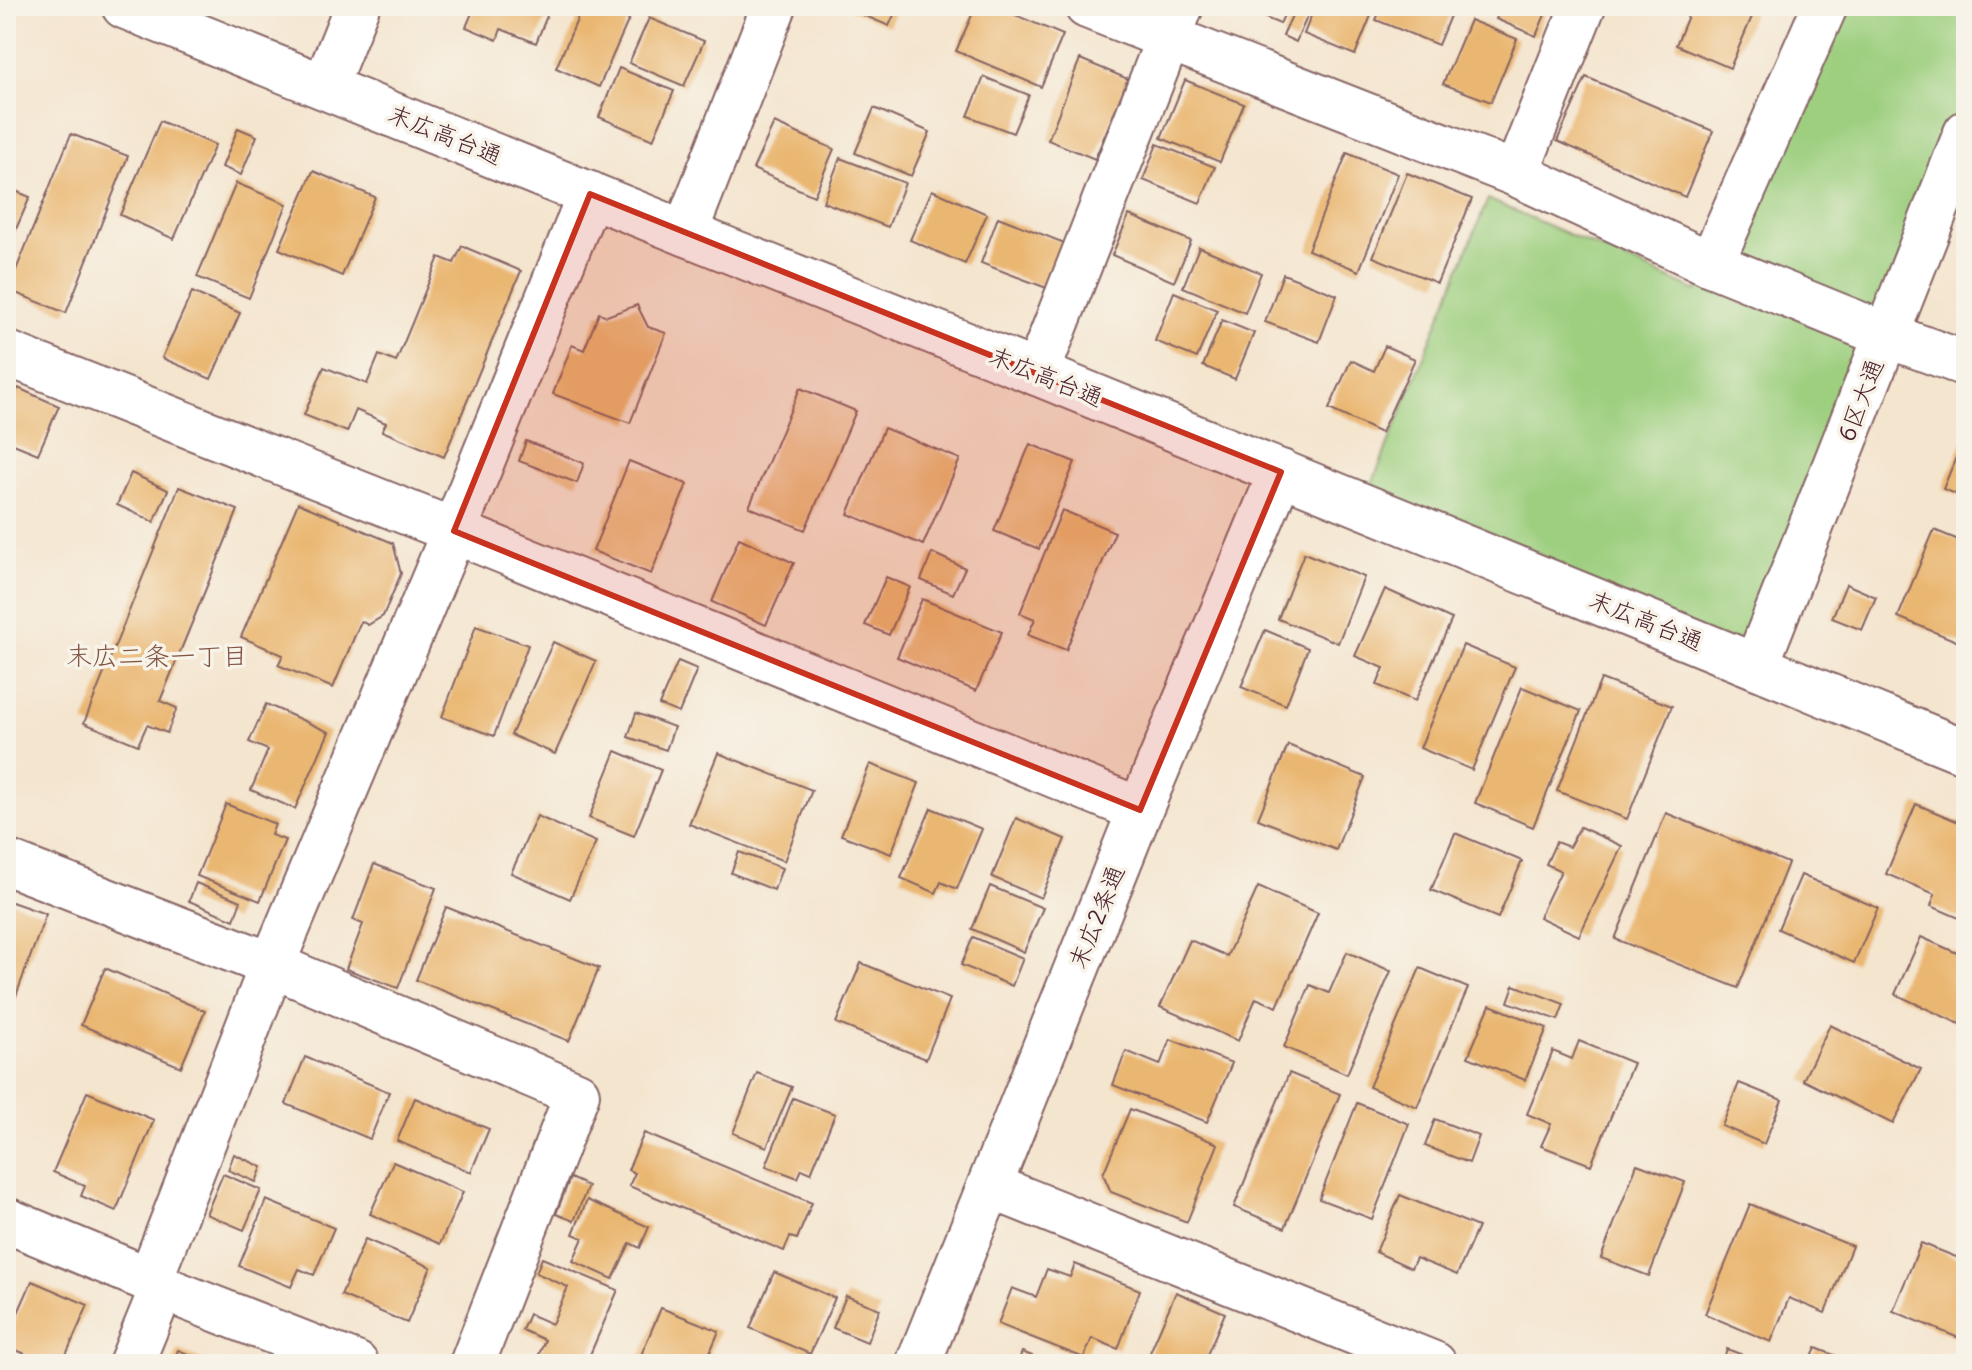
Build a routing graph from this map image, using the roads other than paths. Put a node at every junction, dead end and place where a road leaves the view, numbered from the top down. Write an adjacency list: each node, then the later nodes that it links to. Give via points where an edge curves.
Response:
1 (124, 6): 8 (street, 末広高台通)
2 (357, 6): 8 (street)
3 (774, 6): 12 (street)
4 (1087, 6): 7 (street)
5 (1583, 6): 10 (street)
6 (1825, 6): 13 (street)
7 (1174, 22): 10 (street); 17 (street)
8 (325, 86): 11 (street, 末広高台通)
9 (1966, 133): 14 (street, 6区大通)
10 (1516, 174): 13 (street)
11 (590, 194): 12 (street, 末広高台通); 19 (street)
12 (685, 233): 17 (street, 末広高台通)
13 (1711, 264): 14 (street)
14 (1886, 335): 16 (street); 20 (street, 6区大通)
15 (6, 353): 19 (street)
16 (1966, 364)
17 (1037, 373): 18 (street, 末広高台通)
18 (1281, 472): 20 (street, 末広高台通); 22 (street, 末広2条通)
19 (454, 531): 22 (street); 24 (street)
20 (1756, 666): 21 (street, 末広高台通)
21 (1966, 752)
22 (1140, 810): 25 (street, 末広2条通)
23 (6, 862): 24 (street)
24 (272, 965): 27 (street); 30 (street, via 577,1094)
25 (990, 1186): 31 (street, 末広2条通); 32 (street)
26 (6, 1220): 27 (street)
27 (156, 1284): 28 (street); 29 (street)
28 (131, 1364)
29 (356, 1364)
30 (472, 1364)
31 (918, 1364)
32 (1434, 1364)

